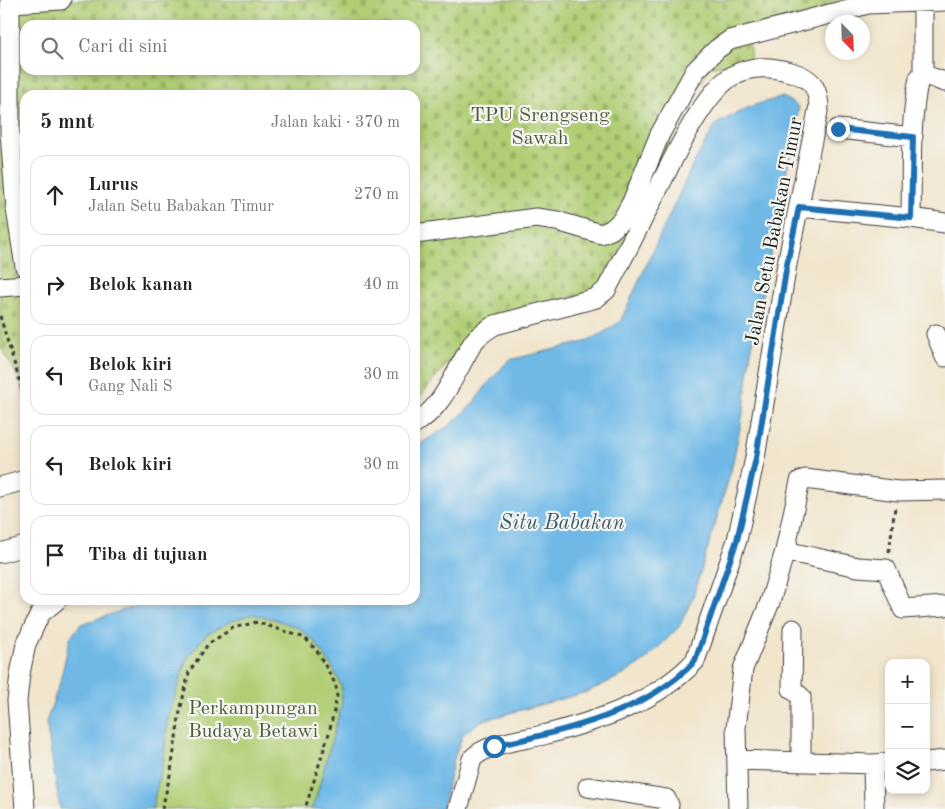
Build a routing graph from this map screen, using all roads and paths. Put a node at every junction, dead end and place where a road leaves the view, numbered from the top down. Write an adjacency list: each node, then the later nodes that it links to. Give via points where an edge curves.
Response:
1 (61, 0): 2 (street)
2 (10, 1): 9 (street)
3 (945, 1): 5 (street)
4 (868, 2): 5 (street); 14 (street, via 730,40 717,49 695,71 660,134 632,202 622,220 611,230 601,234 536,218)
5 (923, 2): 6 (street)
6 (923, 76): 7 (street); 10 (street, via 919,78 917,89)
7 (945, 82)
8 (838, 129): 10 (street)
9 (17, 132): 15 (street, via 16,209)
10 (913, 137): 12 (street)
11 (799, 207): 12 (street); 22 (street, Jalan Setu Babakan Timur, via 819,106 816,90 802,75 783,69 760,67 738,72 714,92 684,139 606,290 596,298 495,325 484,332 475,340 433,408); 43 (street, Jalan Setu Babakan Timur, via 756,458 739,531 695,661 681,676 623,710 547,734 494,746 476,754)
12 (911, 218): 13 (street)
13 (945, 223)
14 (420, 233)
15 (20, 235)
16 (20, 285): 17 (street)
17 (0, 287)
18 (0, 316): 21 (path)
19 (936, 334): 20 (street)
20 (945, 357)
21 (20, 382)
22 (420, 420)
23 (20, 481): 24 (street)
24 (0, 487)
25 (945, 490): 26 (street)
26 (898, 491): 28 (street, via 800,481); 30 (path)
27 (20, 547): 29 (street)
28 (785, 551): 30 (street, via 858,567); 34 (street, via 770,602 743,669 736,728)
29 (0, 553)
30 (886, 569): 32 (street, via 903,609)
31 (51, 605): 40 (street, via 40,614 26,644 20,674 17,700)
32 (945, 606)
33 (793, 629): 36 (street, via 792,689 801,697)
34 (737, 760): 36 (street); 45 (street)
35 (945, 760): 37 (street)
36 (801, 762): 38 (street)
37 (930, 762)
38 (881, 764): 46 (street)
39 (588, 787): 44 (street, via 666,799)
40 (25, 809)
41 (162, 809): 42 (path, via 188,672 208,644 233,628 257,622 305,638 317,651 336,684 337,697 329,733)
42 (305, 809)
43 (458, 809)
44 (668, 809)
45 (738, 809)
46 (874, 809)

